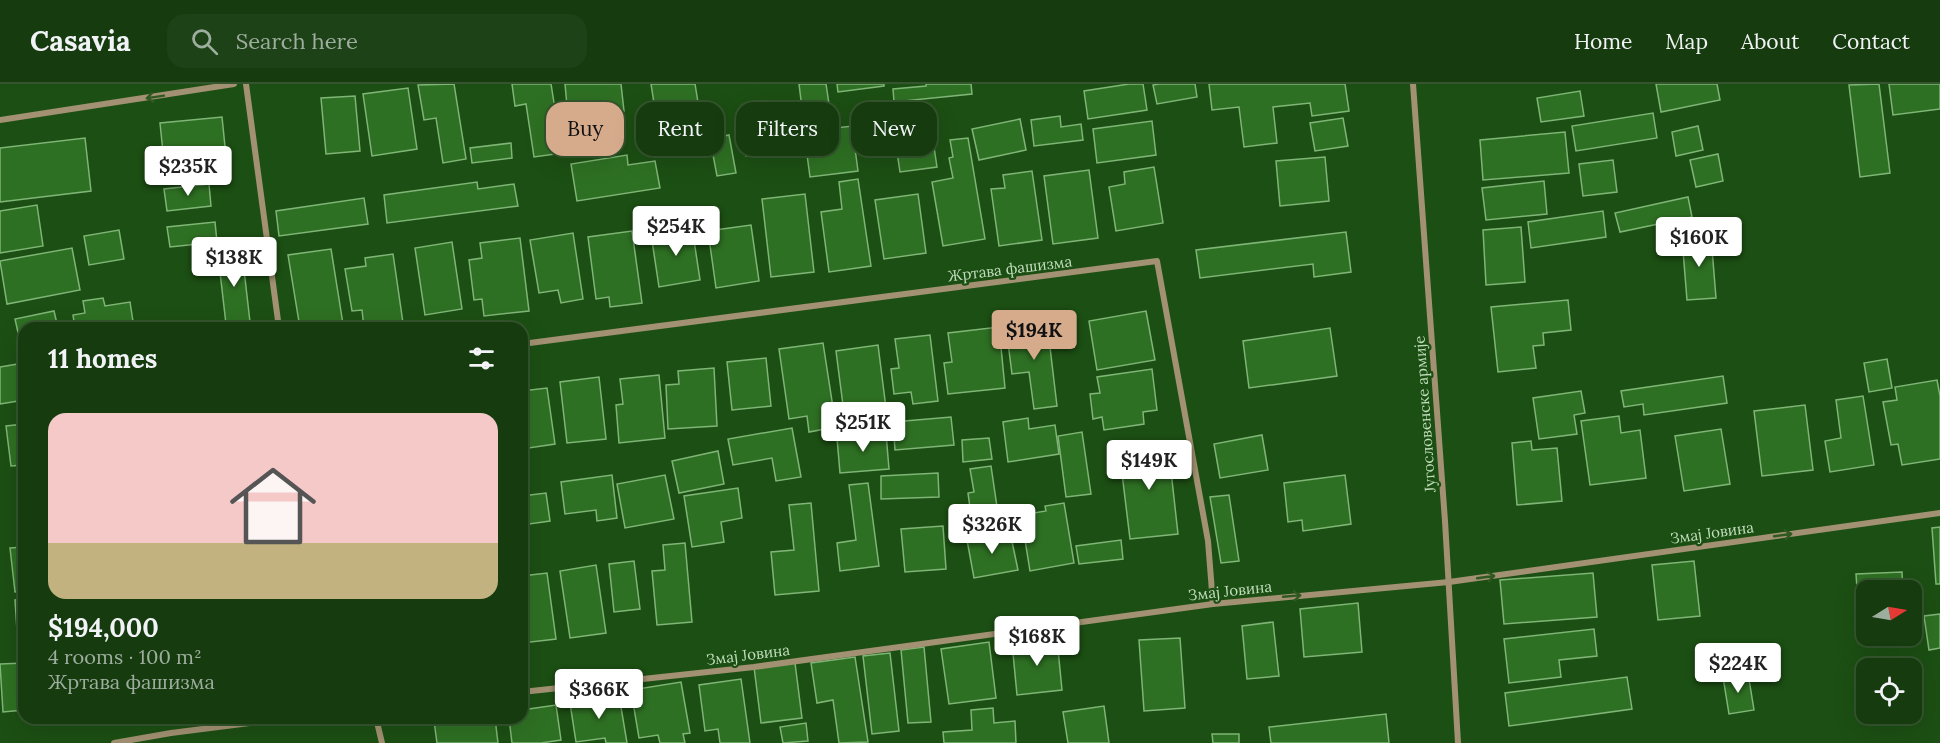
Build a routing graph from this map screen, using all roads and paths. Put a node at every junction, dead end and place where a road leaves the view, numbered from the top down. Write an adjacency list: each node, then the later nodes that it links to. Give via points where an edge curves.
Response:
1 (234, 84): 4 (street, one-way to 4)
2 (246, 84): 5 (street)
3 (1413, 84): 8 (street, Југословенске армије)
4 (0, 120)
5 (278, 322)
6 (528, 343): 9 (street, Жртава фашизма, via 1157,261 1208,541)
7 (1940, 513): 8 (street, Змај Јовина, one-way to 7)
8 (1449, 582): 9 (street, Змај Јовина, one-way to 8); 15 (street, Југословенске армије)
9 (1213, 604): 10 (street, Змај Јовина, via 754,667)
10 (528, 691)
11 (242, 724): 13 (street)
12 (377, 724): 14 (street)
13 (114, 743)
14 (382, 743)
15 (1458, 743)

